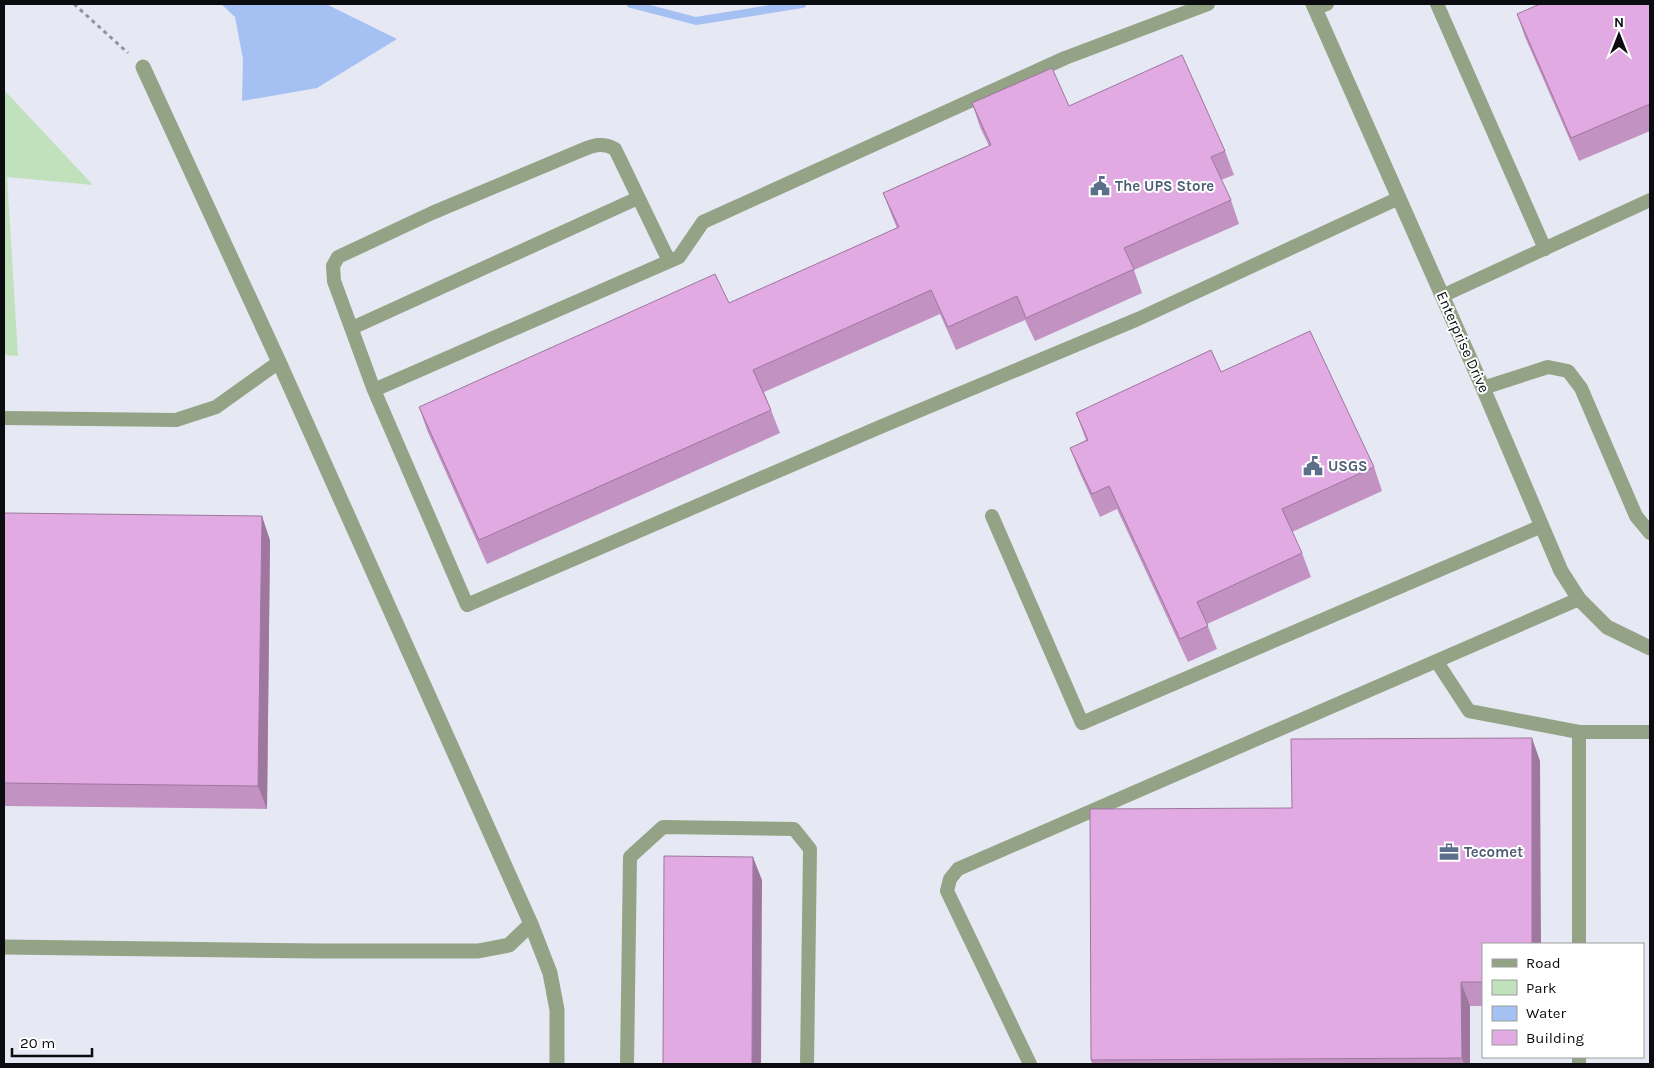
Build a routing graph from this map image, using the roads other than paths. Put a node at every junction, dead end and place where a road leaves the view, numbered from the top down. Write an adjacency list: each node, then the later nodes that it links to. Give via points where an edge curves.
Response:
1 (1208, 4): 9 (lane, via 1065,58 703,222 679,257)
2 (1437, 4): 8 (lane)
3 (1319, 5): 6 (street, Enterprise Drive)
4 (143, 67): 12 (street)
5 (638, 198): 9 (lane); 11 (lane); 11 (lane, via 614,149 597,144 432,213 338,257 333,266 334,281)
6 (1399, 198): 10 (street, Enterprise Drive); 14 (lane, via 1138,319 467,605)
7 (1650, 200): 8 (lane)
8 (1545, 249): 10 (lane)
9 (669, 261): 14 (lane)
10 (1442, 296): 13 (street, Enterprise Drive)
11 (352, 328): 14 (lane)
12 (279, 362): 15 (lane, via 216,407 176,420); 24 (street)
13 (1483, 388): 17 (street, Enterprise Drive); 18 (lane, via 1548,367 1568,371 1581,388 1636,516)
14 (374, 390)
15 (4, 418)
16 (992, 516): 17 (lane, via 1082,723)
17 (1542, 526): 19 (street, Enterprise Drive, via 1561,571)
18 (1650, 532)
19 (1579, 599): 20 (street, Enterprise Drive, via 1607,627); 21 (lane)
20 (1650, 648)
21 (1437, 662): 22 (lane, via 1469,711); 30 (lane, via 958,870 950,879 947,891)
22 (1579, 732): 23 (lane); 25 (lane)
23 (1650, 732)
24 (531, 924): 26 (street, via 509,945 478,951); 27 (street, via 550,974 557,1010)
25 (1579, 943)
26 (4, 947)
27 (557, 1064)
28 (627, 1064): 29 (lane, via 630,857 663,827 794,829 810,849)
29 (807, 1064)
30 (1030, 1064)

